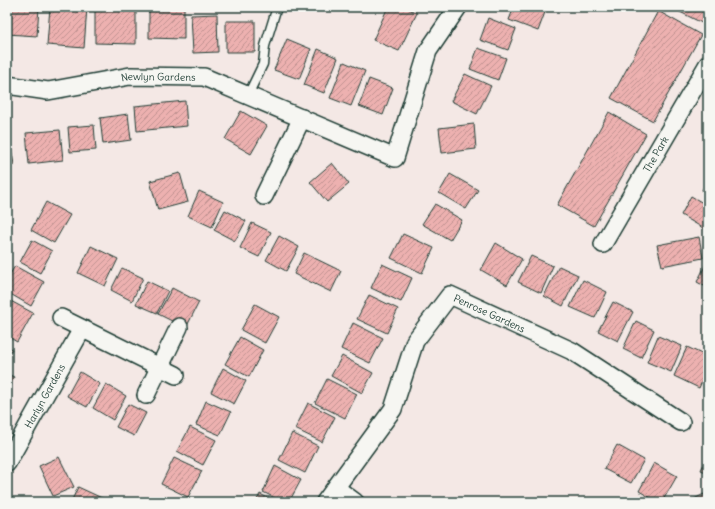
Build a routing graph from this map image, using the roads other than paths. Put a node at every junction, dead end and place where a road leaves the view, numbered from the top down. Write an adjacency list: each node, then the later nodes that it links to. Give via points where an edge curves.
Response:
1 (278, 7): 5 (lane, via 265,46 263,64)
2 (458, 7): 6 (street, Newlyn Gardens, via 428,51 395,158)
3 (708, 64): 8 (street, The Park)
4 (7, 85): 5 (street, Newlyn Gardens, via 48,90 130,76 204,77)
5 (248, 95): 6 (street, Newlyn Gardens)
6 (302, 118): 7 (street)
7 (264, 196)
8 (603, 244)
9 (61, 318): 11 (street)
10 (179, 327): 12 (street)
11 (82, 329): 12 (street); 16 (street, Harlyn Gardens)
12 (159, 367): 13 (street); 14 (street)
13 (176, 375)
14 (146, 396)
15 (681, 422): 17 (street, Penrose Gardens, via 572,351 450,295 415,340 393,409)
16 (7, 463)
17 (336, 488): 18 (street, Penrose Gardens); 19 (street)
18 (325, 502)
19 (354, 502)

